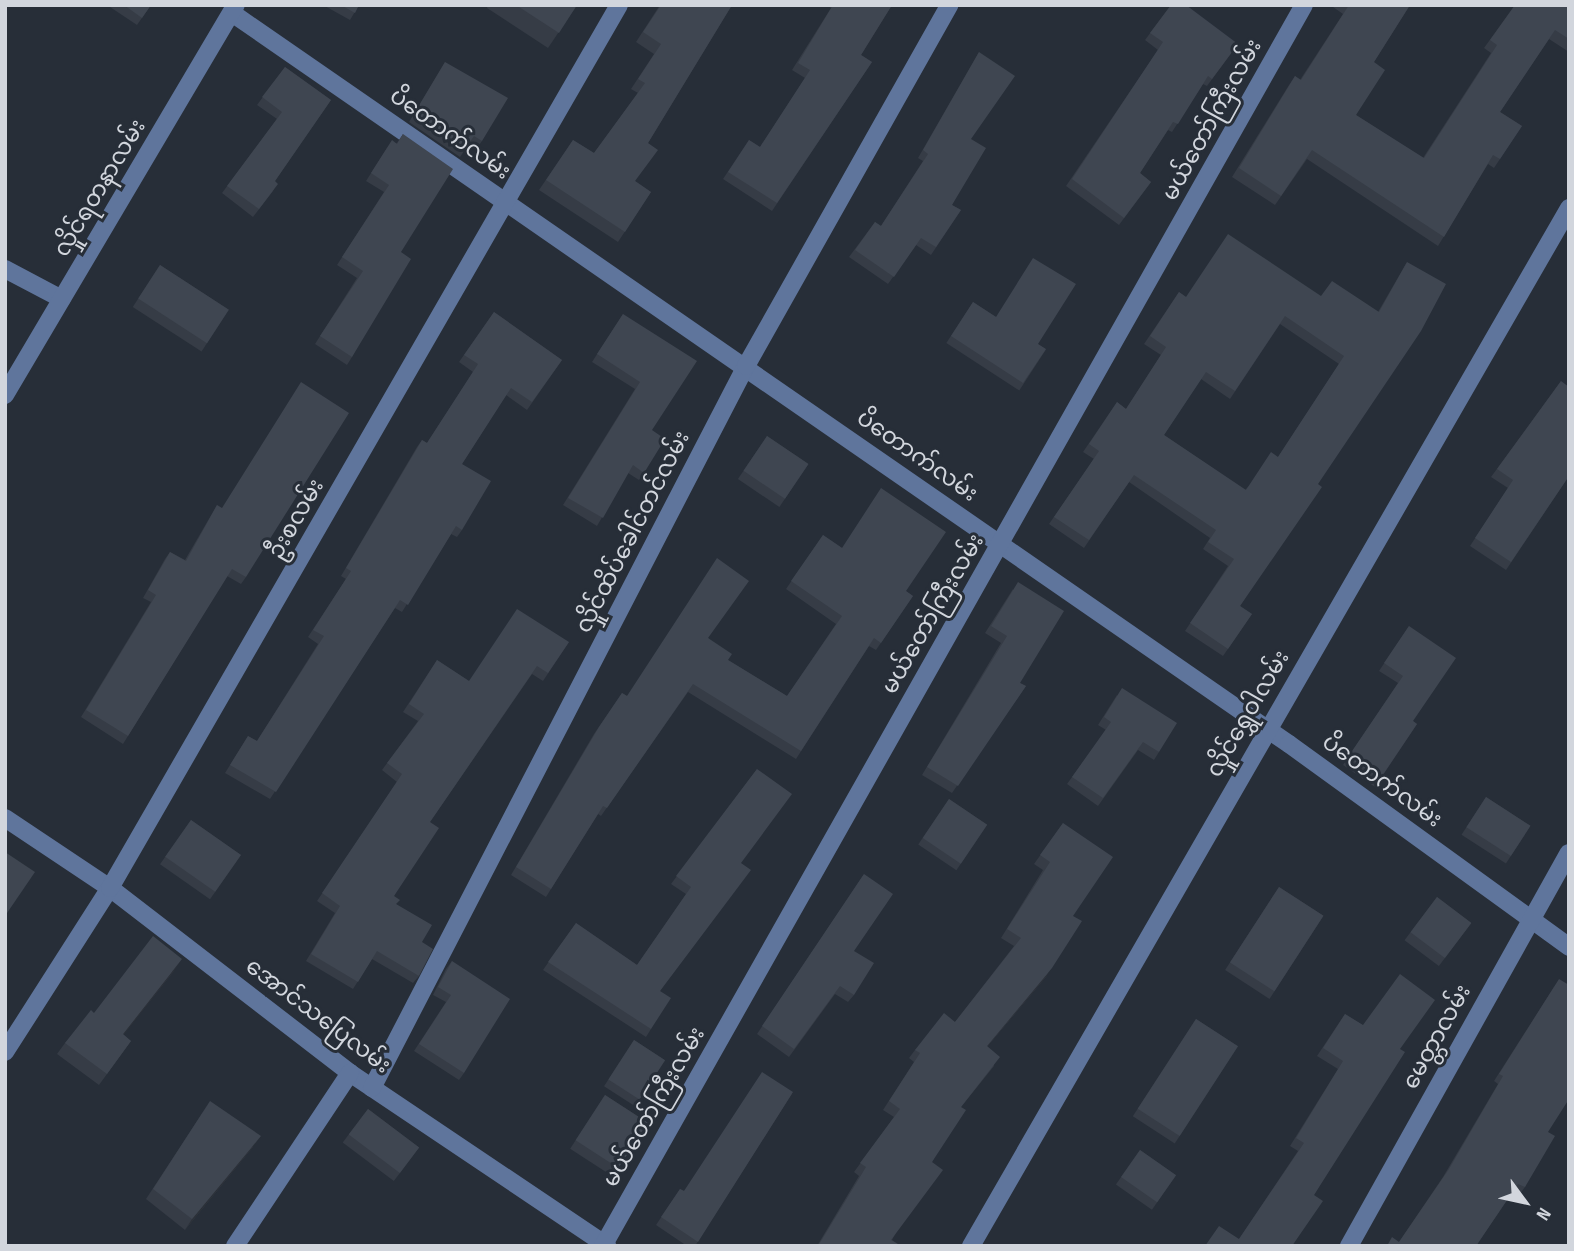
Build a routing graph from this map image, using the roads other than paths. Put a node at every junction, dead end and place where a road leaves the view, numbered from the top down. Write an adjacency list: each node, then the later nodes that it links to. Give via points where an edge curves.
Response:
1 (619, 5): 5 (street, ဦးစလမ်း)
2 (949, 5): 9 (street, လှိုင်ထိပ်ခေါင်တင်လမ်း)
3 (1304, 5): 11 (street, မယ်တော်ကြီးလမ်း)
4 (234, 9): 5 (street, ပိတောက်လမ်း); 8 (street, လှိုင်ရတနာလမ်း)
5 (508, 204): 9 (street, ပိတောက်လမ်း); 15 (street, ဦးစလမ်း)
6 (1569, 208): 12 (street, လှိုင်ရွှေဝါလမ်း)
7 (5, 269): 8 (street)
8 (62, 299): 10 (street, လှိုင်ရတနာလမ်း)
9 (746, 366): 11 (street, ပိတောက်လမ်း); 20 (street, လှိုင်ထိပ်ခေါင်တင်လမ်း)
10 (5, 396)
11 (1001, 545): 12 (street, ပိတောက်လမ်း); 21 (street, မယ်တော်ကြီးလမ်း)
12 (1267, 730): 16 (street, ပိတောက်လမ်း); 23 (street, လှိုင်ရွှေဝါလမ်း)
13 (5, 818): 15 (street, အောင်သပြေလမ်း)
14 (1569, 853): 16 (street, မေတ္တာလမ်း)
15 (110, 888): 18 (street, ဦးစလမ်း); 19 (street, အောင်သပြေလမ်း)
16 (1532, 918): 17 (street, ပိတောက်လမ်း); 24 (street, မေတ္တာလမ်း)
17 (1569, 947)
18 (5, 1052)
19 (350, 1073): 20 (street, အောင်သပြေလမ်း); 22 (street)
20 (372, 1087): 21 (street, အောင်သပြေလမ်း)
21 (605, 1245)
22 (234, 1246)
23 (971, 1246)
24 (1349, 1246)

